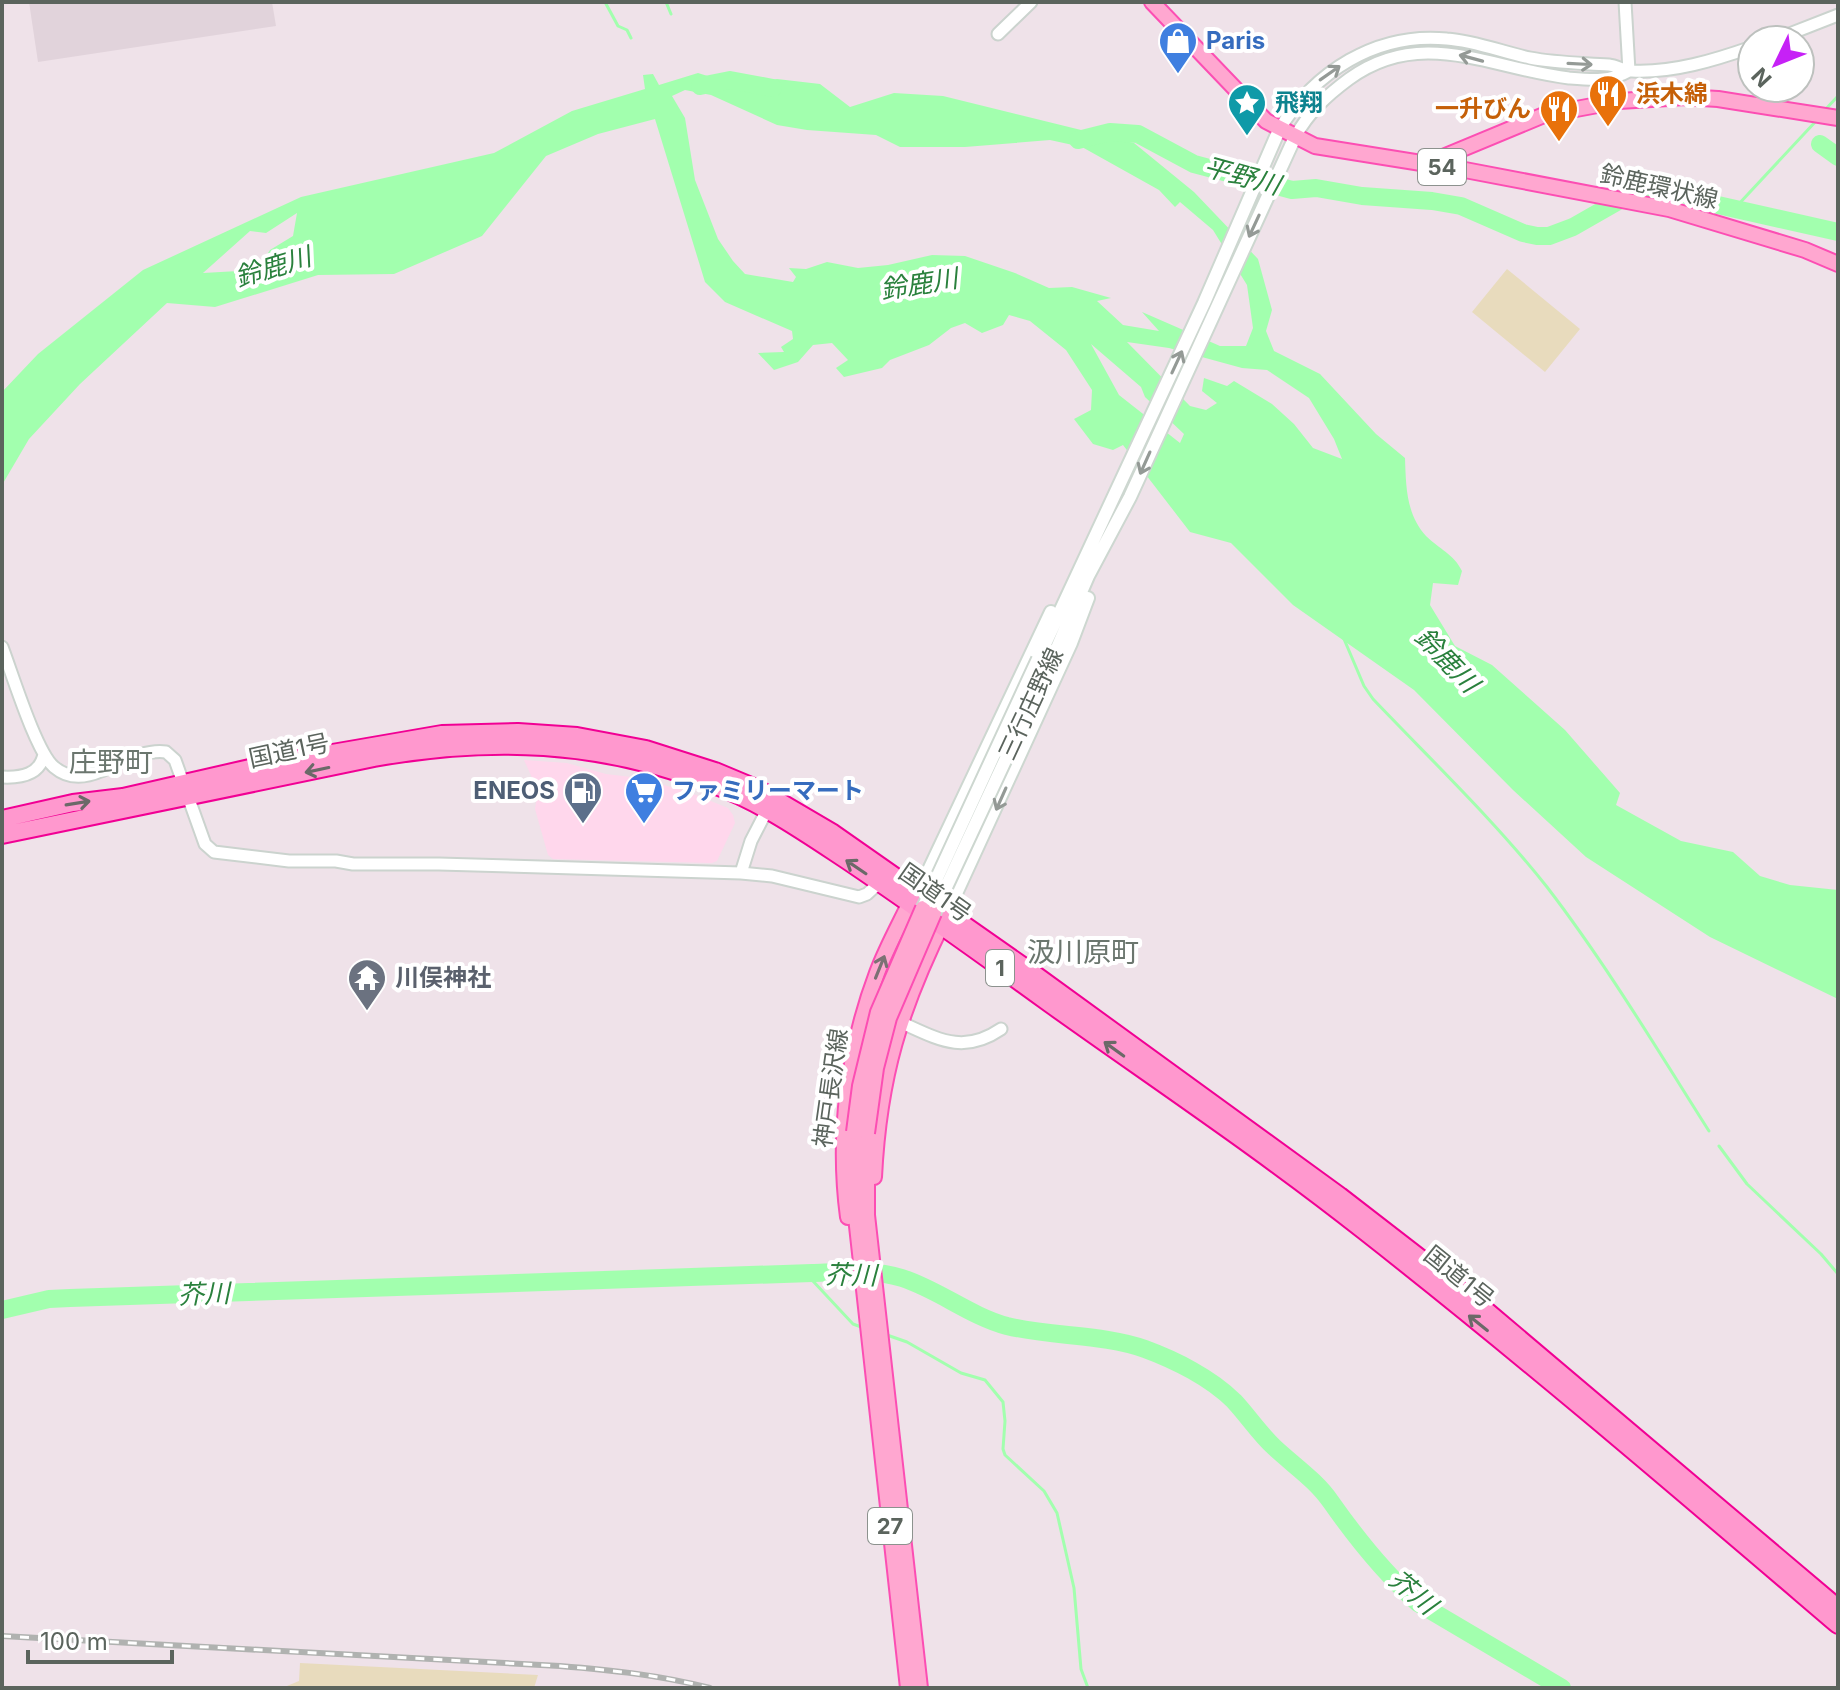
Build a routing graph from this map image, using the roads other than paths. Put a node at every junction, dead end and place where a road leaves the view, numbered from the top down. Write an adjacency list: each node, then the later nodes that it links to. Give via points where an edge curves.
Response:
1 (1031, 2): 6 (street)
2 (1152, 2): 10 (main road, 鈴鹿環状線 / 54)
3 (1625, 2): 8 (street)
4 (1838, 15): 5 (street)
5 (1815, 24)
6 (998, 34)
7 (1736, 51): 8 (street)
8 (1629, 71): 10 (street, one-way to 8, via 1293,106 1328,73 1384,44 1448,39 1530,58); 11 (street, one-way to 11, via 1616,79 1585,80 1450,53 1404,54 1368,68 1334,91 1307,115)
9 (1834, 117): 12 (main road, 54, via 1685,97 1619,101 1544,115)
10 (1279, 130): 11 (main road, 鈴鹿環状線 / 54); 16 (main road, 三行庄野線, one-way to 10)
11 (1295, 137): 13 (main road, 鈴鹿環状線 / 54, via 1315,146); 17 (main road, 三行庄野線, one-way to 17)
12 (1479, 144): 13 (main road, 54); 14 (main road, 54)
13 (1426, 165): 14 (main road, 鈴鹿環状線 / 54)
14 (1465, 170): 15 (main road, 鈴鹿環状線 / 54, via 1669,209)
15 (1838, 264)
16 (1095, 533): 19 (main road, 三行庄野線); 28 (main road, 三行庄野線, via 1047,620 928,872)
17 (1093, 575): 19 (main road, 三行庄野線); 28 (main road, 三行庄野線, one-way to 28, via 1065,657)
18 (2, 647): 20 (street)
19 (1045, 661): 28 (main road, 三行庄野線, bridge)
20 (44, 754): 21 (street, via 42,764 30,774); 22 (street, via 56,769 76,777 166,752 175,760)
21 (2, 777)
22 (187, 790): 23 (highway, 国道1号 / 1, one-way to 22, via 717,786 640,762 575,749 508,744 412,751); 24 (highway, 国道1号 / 1, one-way to 22, via 73,803); 25 (highway, 国道1号 / 1); 26 (street, via 208,849 225,855 353,864); 28 (highway, 国道1号 / 1, via 263,765 442,734 533,732 607,740 671,756 758,789 833,833)
23 (767, 810): 26 (street); 27 (highway, 国道1号 / 1, one-way to 23)
24 (2, 819)
25 (2, 835)
26 (741, 873): 27 (street, via 854,897)
27 (879, 883): 28 (highway, 国道1号 / 1)
28 (928, 910): 29 (main road, 神戸長沢線 / 27, via 923,962); 31 (main road, 神戸長沢線 / 27, bridge, via 878,1012 863,1074); 31 (main road, 神戸長沢線 / 27, one-way to 28, via 848,1088 877,972); 34 (highway, 国道1号 / 1, via 1340,1196 1447,1278); 35 (highway, 国道1号 / 1, one-way to 28, via 1363,1230)
29 (900, 1022): 30 (street, via 962,1043 983,1040); 31 (main road, 神戸長沢線 / 27)
30 (1001, 1029)
31 (860, 1132): 32 (main road, 神戸長沢線, via 853,1164); 32 (main road, 神戸長沢線 / 27, via 876,1217)
32 (861, 1246): 33 (main road, 神戸長沢線 / 27); 33 (main road, 神戸長沢線 / 27, via 870,1347)
33 (878, 1363): 36 (main road, 神戸長沢線 / 27)
34 (1838, 1608)
35 (1838, 1625)
36 (916, 1687)

